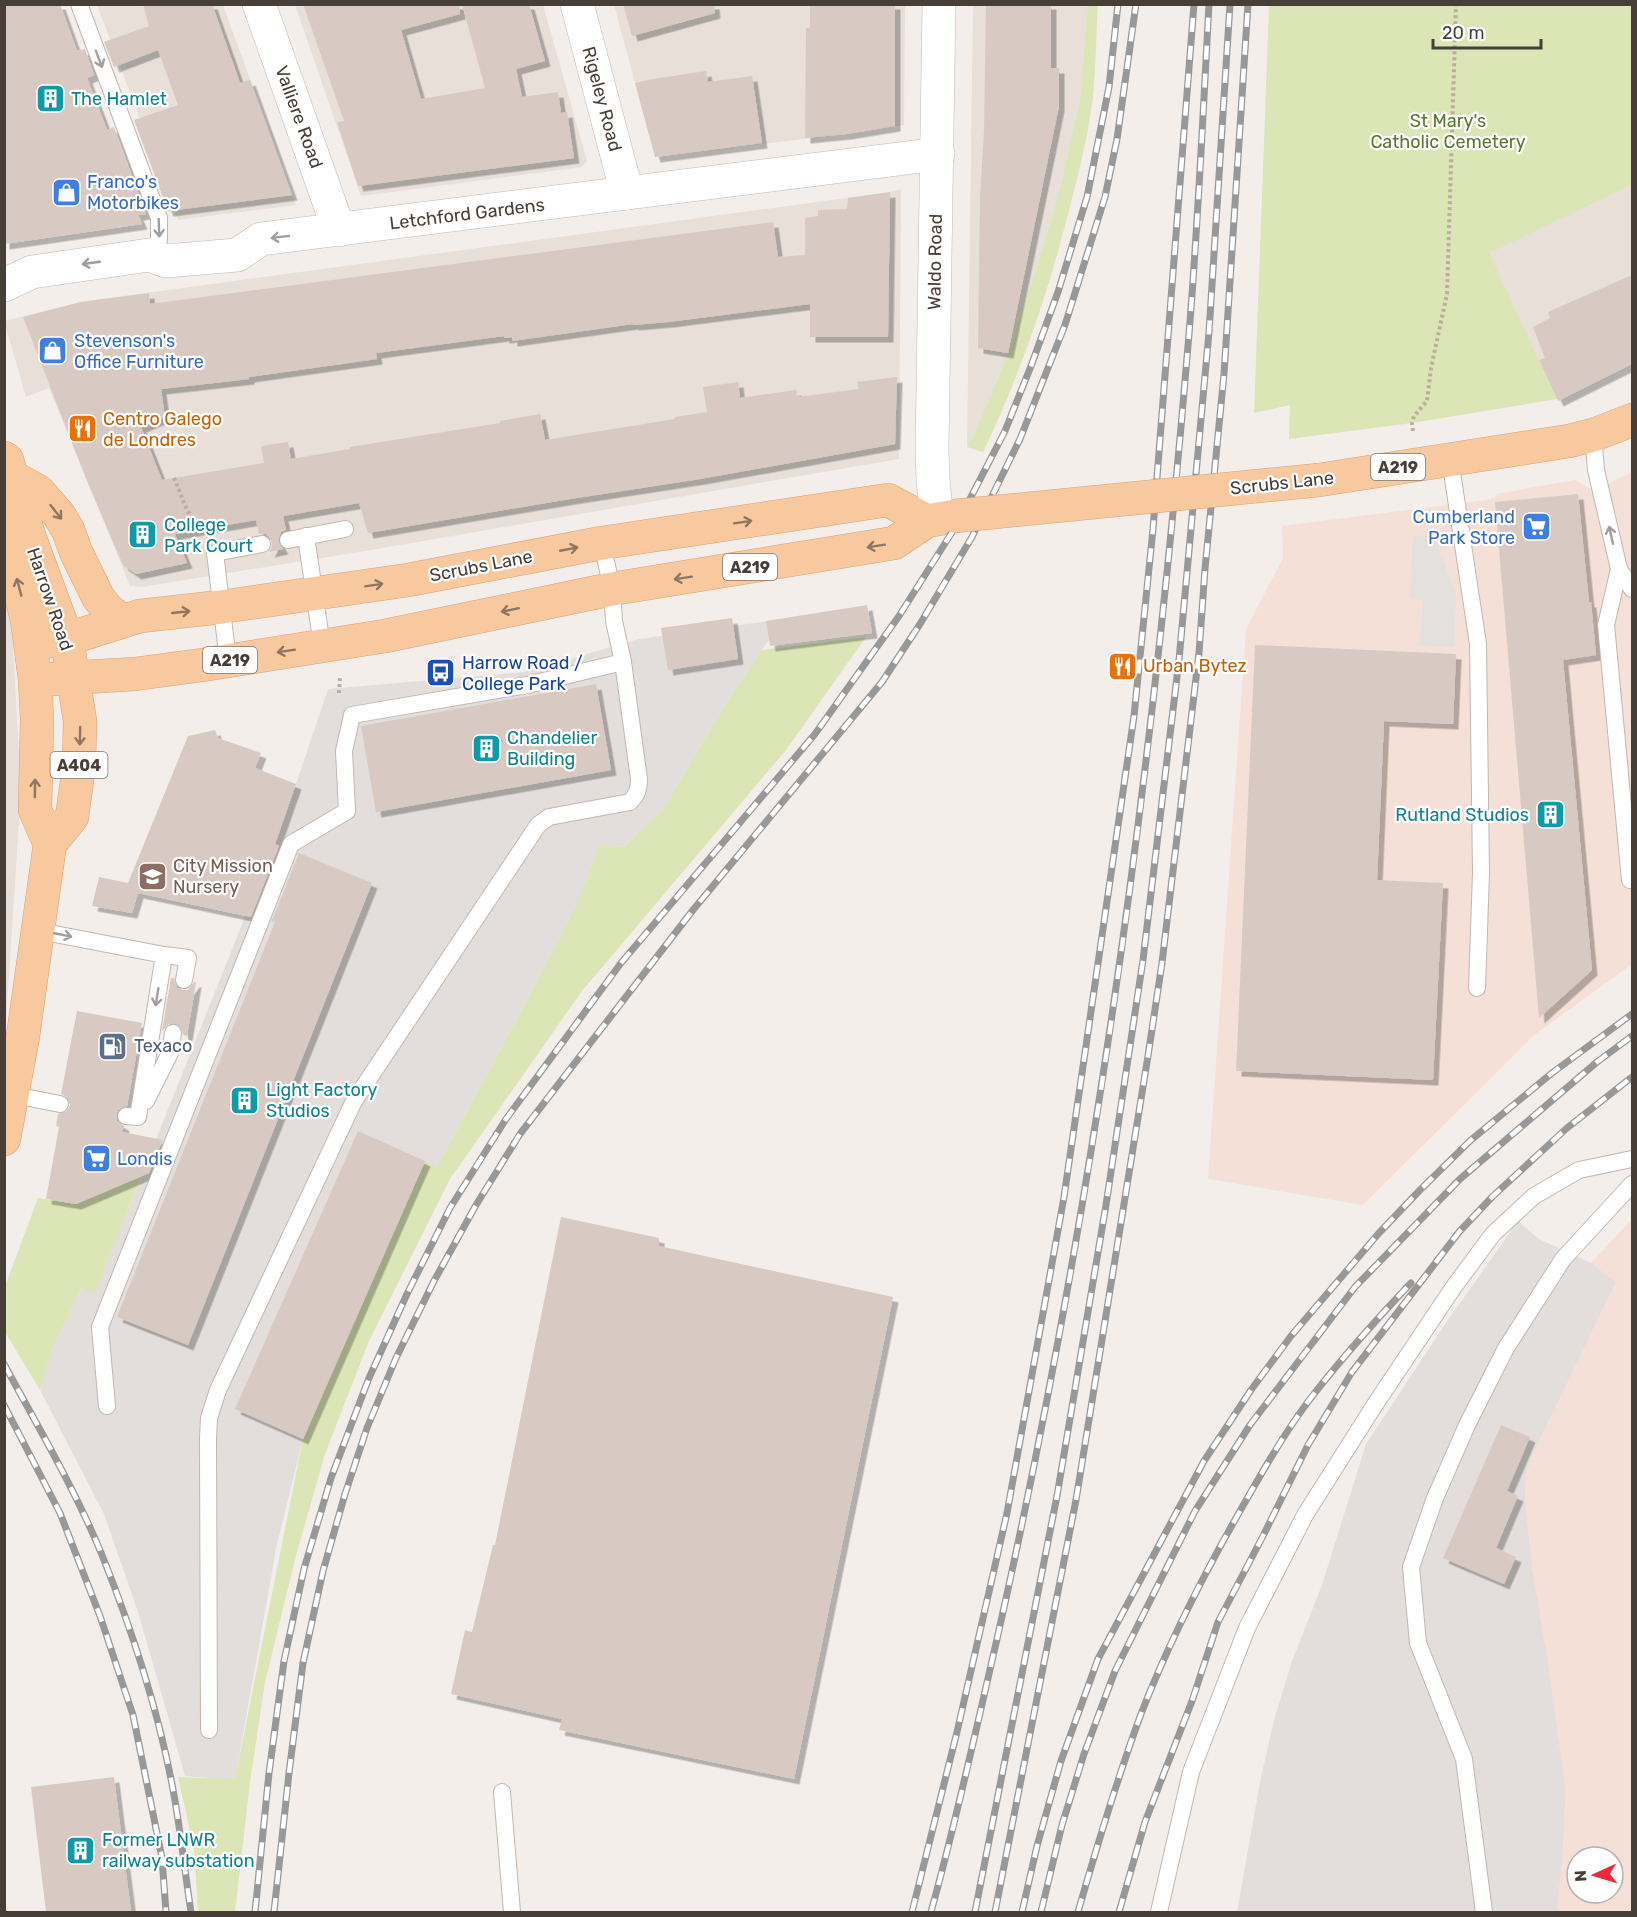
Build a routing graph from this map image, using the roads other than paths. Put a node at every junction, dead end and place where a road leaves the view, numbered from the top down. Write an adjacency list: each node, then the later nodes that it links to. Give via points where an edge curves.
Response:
1 (78, 4): 8 (lane, one-way to 8, via 159,218 159,240)
2 (259, 4): 7 (street, Valliere Road)
3 (577, 4): 6 (street, Rigeley Road)
4 (939, 4): 5 (street, Waldo Road)
5 (938, 154): 6 (street, Letchford Gardens); 14 (street, Waldo Road, via 932,449)
6 (627, 193): 7 (street, Letchford Gardens)
7 (339, 230): 8 (street, Letchford Gardens, one-way to 8, via 261,239 237,255 166,261)
8 (149, 255): 9 (street, Letchford Gardens, one-way to 9, via 32,272)
9 (4, 285)
10 (1632, 420): 11 (main road, Scrubs Lane / A219)
11 (1593, 435): 12 (main road, Scrubs Lane / A219); 21 (lane, one-way to 11, via 1596,470)
12 (1450, 459): 14 (main road, Scrubs Lane / A219, bridge, via 1318,480); 39 (lane, via 1478,644)
13 (8, 467): 26 (main road, one-way to 26, via 38,491 59,515 98,597); 27 (main road, Harrow Road / A404)
14 (940, 518): 19 (main road, Scrubs Lane, one-way to 14, via 888,500); 22 (main road, Scrubs Lane / A219, one-way to 22, via 894,543)
15 (345, 529): 17 (lane)
16 (4, 531): 28 (main road, Harrow Road / A404, one-way to 16)
17 (306, 536): 18 (lane); 24 (lane)
18 (288, 540)
19 (602, 543): 22 (lane); 24 (main road, Scrubs Lane, one-way to 19)
20 (262, 544): 25 (lane, via 215,553)
21 (1619, 569): 23 (lane); 35 (lane, via 1606,625)
22 (612, 589): 29 (main road, Scrubs Lane / A219, one-way to 29, via 385,636); 31 (lane)
23 (1632, 589)
24 (315, 594): 25 (main road, Scrubs Lane); 29 (lane)
25 (221, 608): 26 (main road, Scrubs Lane, one-way to 25); 30 (lane)
26 (123, 621): 27 (main road, Scrubs Lane)
27 (67, 639): 28 (main road, Scrubs Lane); 32 (main road, Harrow Road / A404)
28 (31, 644): 33 (main road, Harrow Road / A404)
29 (322, 645): 30 (main road, Scrubs Lane / A219, one-way to 30)
30 (228, 660): 32 (main road, Scrubs Lane / A219, via 146,673)
31 (623, 662): 46 (lane, via 527,685 352,715 344,751 347,812 291,844 100,1327); 47 (lane, via 639,779 636,796 630,802 549,817 538,825 354,1101 218,1390 209,1418 208,1438)
32 (74, 678): 33 (main road, Scrubs Lane / A219); 34 (main road, Harrow Road / A404, one-way to 34, via 80,721 72,817)
33 (35, 680): 34 (main road, Harrow Road / A404, one-way to 33, via 35,810)
34 (50, 844): 36 (main road)
35 (1630, 880)
36 (39, 931): 37 (lane, one-way to 37); 41 (main road)
37 (164, 955): 38 (lane, via 188,958); 40 (lane, one-way to 40, via 132,1116 170,1053)
38 (184, 980)
39 (1477, 988)
40 (173, 1033)
41 (14, 1095): 42 (lane); 43 (main road)
42 (60, 1104)
43 (4, 1139)
44 (1632, 1159): 50 (lane, via 1579,1170 1534,1196 1493,1234 1381,1396 1305,1515 1247,1628 1191,1772)
45 (1632, 1184): 51 (lane, via 1563,1260 1506,1348 1435,1498 1412,1567 1418,1643 1464,1759)
46 (107, 1406)
47 (209, 1730)
48 (501, 1792): 49 (lane)
49 (512, 1912)
50 (1159, 1912)
51 (1484, 1912)

